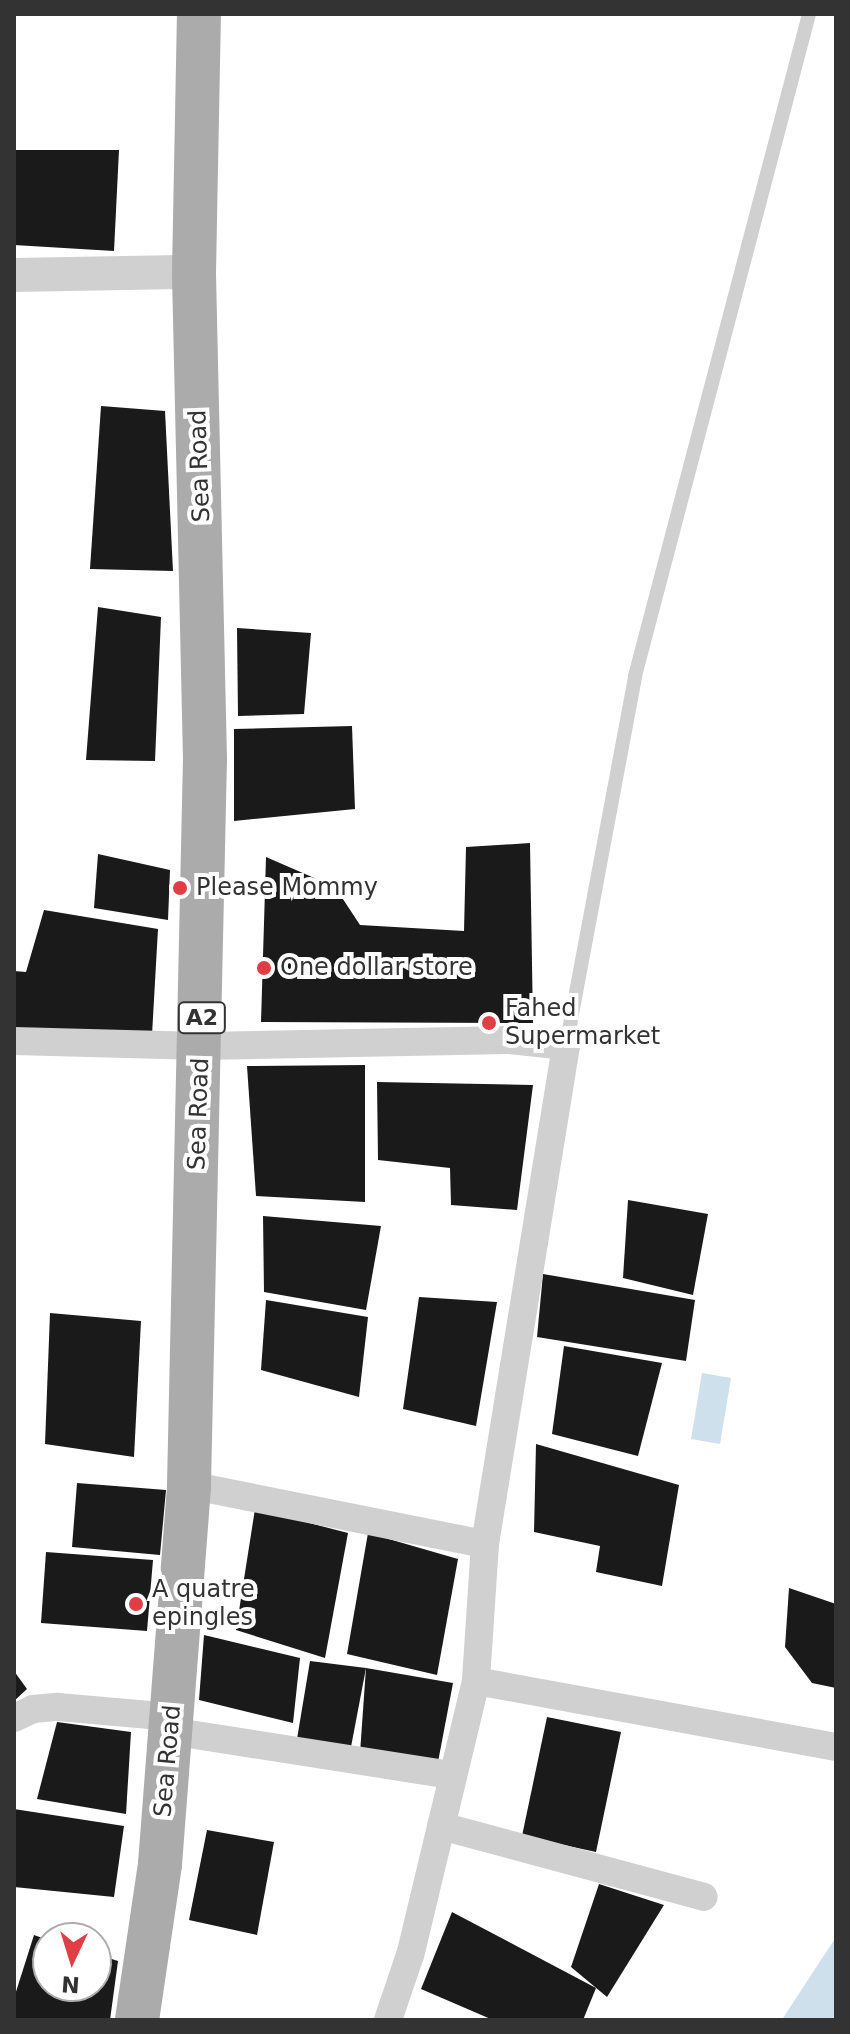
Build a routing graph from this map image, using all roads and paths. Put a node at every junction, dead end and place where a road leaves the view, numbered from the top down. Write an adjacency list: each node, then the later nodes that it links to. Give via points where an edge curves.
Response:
1 (199, 14): 3 (main road, Sea Road / A2)
2 (809, 14): 7 (lane, via 635,676)
3 (194, 272): 4 (street); 6 (main road, Sea Road / A2, via 204,633)
4 (14, 275)
5 (14, 1041): 6 (street)
6 (201, 1046): 7 (street, via 508,1040); 8 (main road, Sea Road / A2)
7 (566, 1046): 9 (street)
8 (189, 1485): 9 (street); 12 (main road, Sea Road / A2)
9 (485, 1544): 10 (street)
10 (476, 1681): 13 (street); 14 (street)
11 (14, 1718): 12 (street, via 45,1707)
12 (172, 1724): 14 (street); 17 (main road, Sea Road / A2, via 160,1864)
13 (836, 1747)
14 (452, 1775): 15 (street)
15 (441, 1826): 16 (street); 18 (street, via 410,1955)
16 (704, 1897)
17 (137, 2020)
18 (388, 2020)

